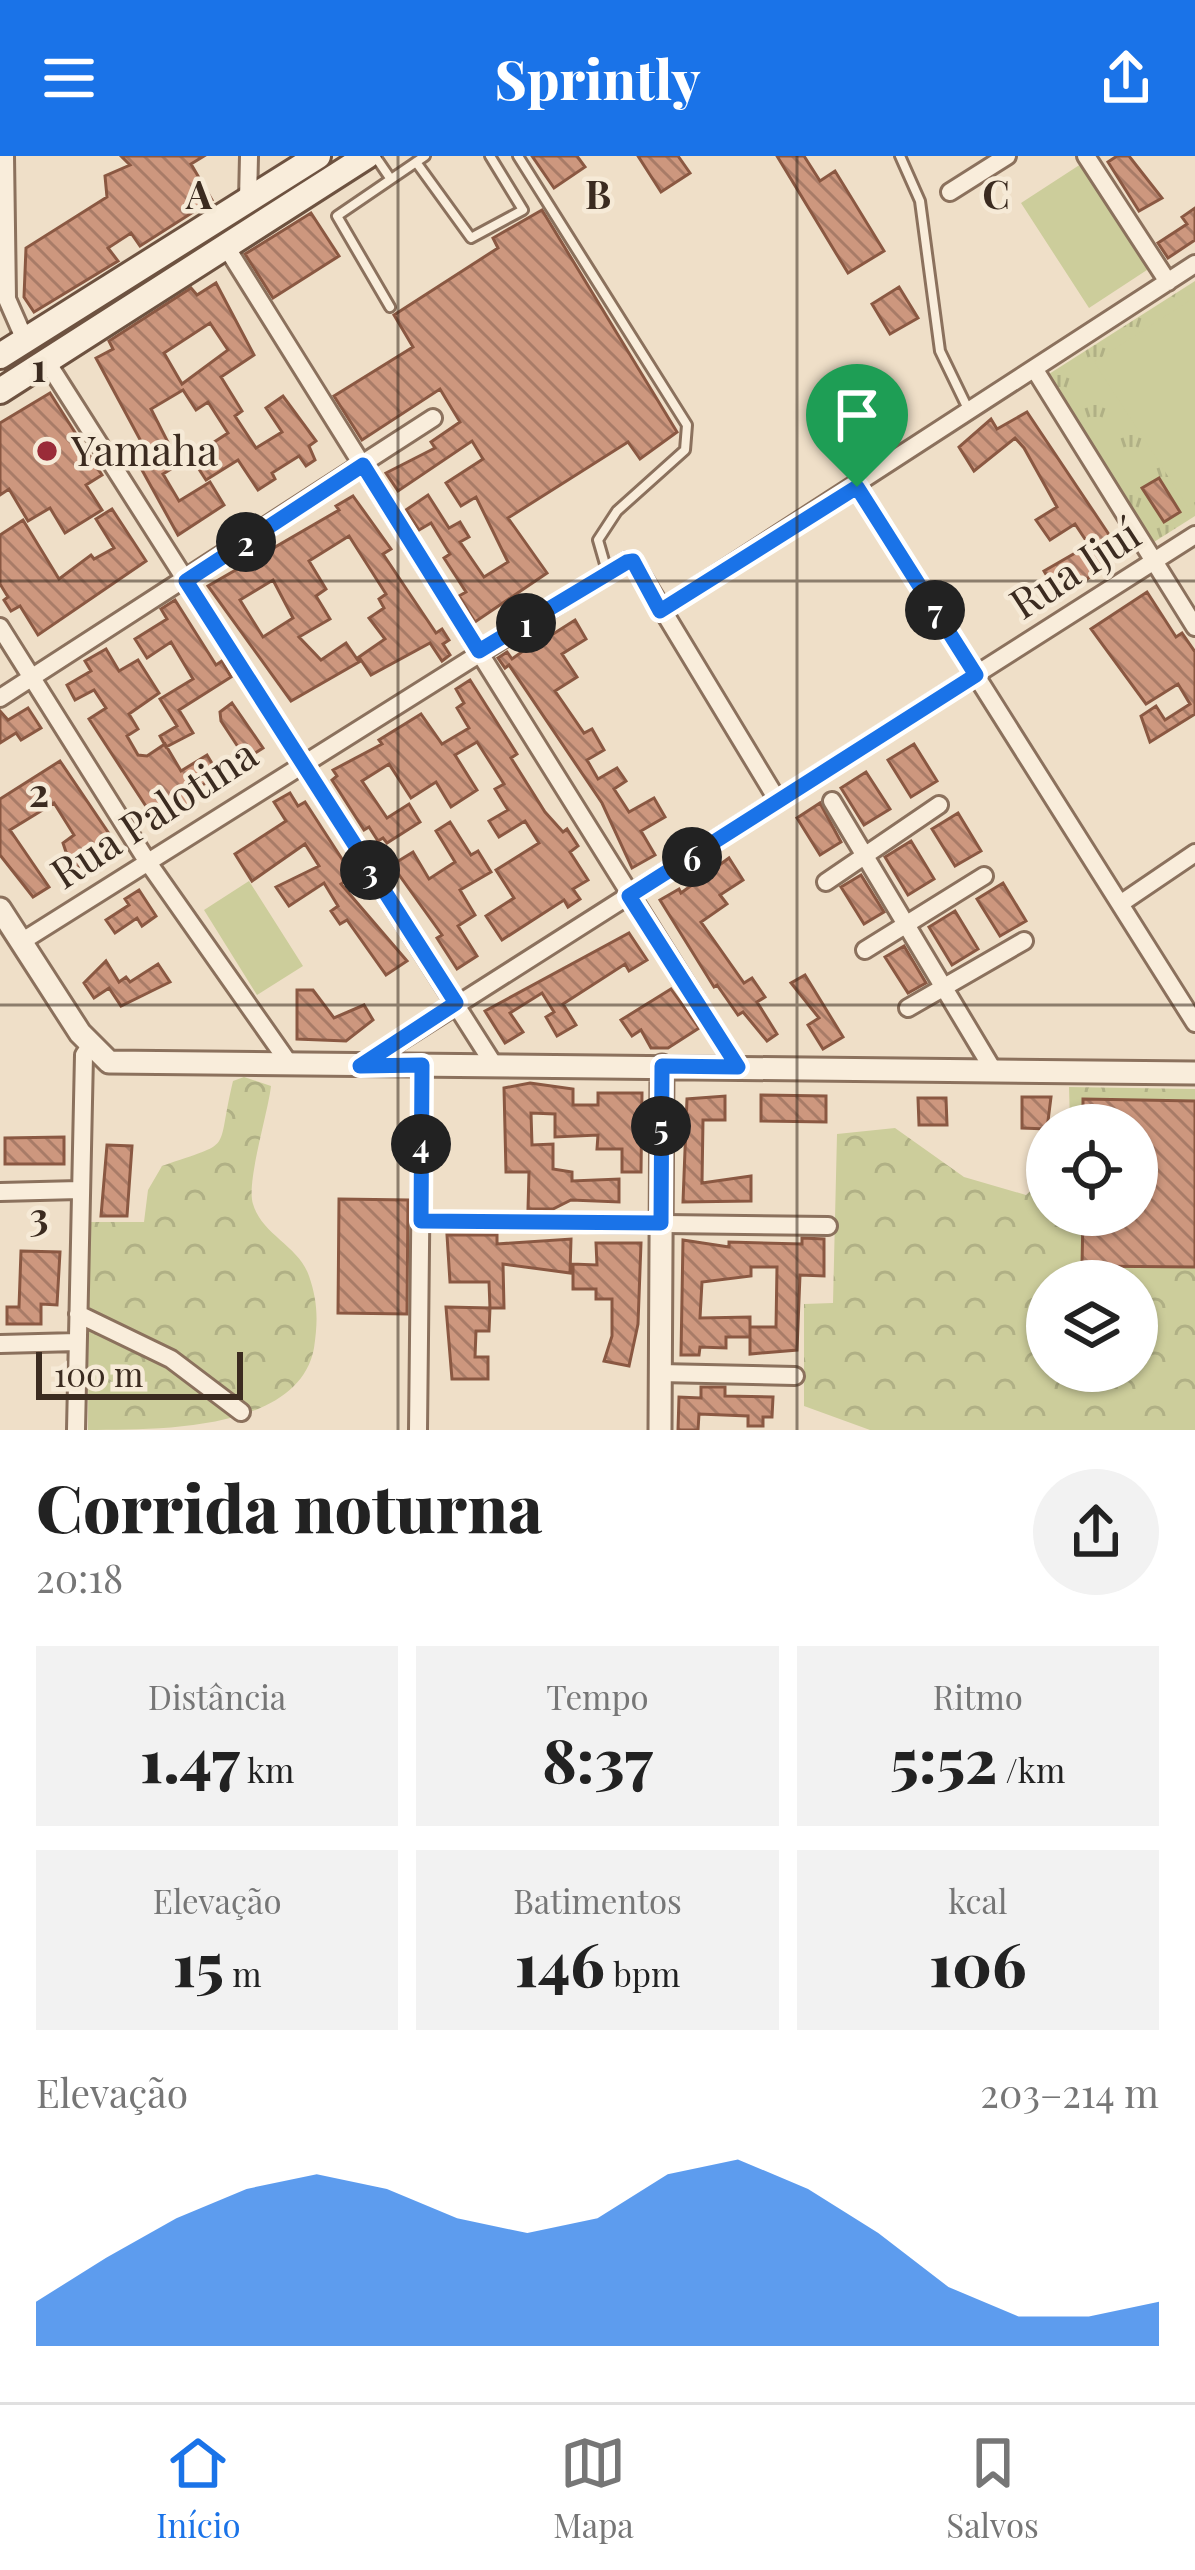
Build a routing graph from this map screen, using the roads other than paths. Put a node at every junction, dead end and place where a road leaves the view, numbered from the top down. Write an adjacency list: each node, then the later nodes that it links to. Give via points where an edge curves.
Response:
1 (4, 156): 16 (street)
2 (249, 156): 13 (street)
3 (318, 156): 13 (main road)
4 (371, 156): 11 (lane); 15 (main road)
5 (490, 156): 10 (lane, via 523,210 471,238)
6 (518, 156): 31 (lane, via 687,425 685,450 617,511 598,540)
7 (900, 156): 25 (lane, via 920,202 940,351)
8 (1007, 156): 12 (street)
9 (1087, 156): 18 (street)
10 (420, 159): 11 (lane)
11 (390, 178): 19 (lane, via 337,216)
12 (950, 192)
13 (248, 200): 14 (main road); 15 (main road, via 220,227)
14 (199, 231): 15 (main road); 20 (main road)
15 (220, 249): 22 (main road); 27 (street)
16 (2, 250): 20 (street, via 8,299)
17 (1195, 264): 18 (street)
18 (1168, 282): 23 (street)
19 (390, 308)
20 (25, 340): 21 (main road)
21 (0, 356)
22 (47, 362): 24 (main road); 32 (street)
23 (1035, 370): 25 (street); 30 (street)
24 (0, 391)
25 (970, 412): 28 (street)
26 (433, 418): 27 (street)
27 (363, 465): 32 (street); 36 (street)
28 (857, 487): 33 (street); 37 (street)
29 (1195, 535): 30 (street, Rua Ijuí)
30 (1154, 561): 35 (street); 37 (street, Rua Ijuí)
31 (607, 573): 33 (street, Rua Palotina, via 633,561); 36 (street, Rua Palotina)
32 (186, 581): 38 (street); 40 (street)
33 (660, 611): 42 (street)
34 (0, 627): 38 (street)
35 (1195, 627)
36 (479, 651): 40 (street, Rua Palotina); 49 (street)
37 (976, 675): 42 (street, Rua Ijuí); 50 (street)
38 (32, 678): 39 (street); 46 (street)
39 (0, 698)
40 (300, 762): 46 (street, Rua Palotina); 57 (street)
41 (832, 801): 45 (street)
42 (778, 802): 49 (street, Rua Ijuí)
43 (939, 805): 45 (street)
44 (1195, 854): 50 (street)
45 (864, 855): 48 (street); 52 (street)
46 (147, 861): 54 (street, Rua Palotina); 62 (street)
47 (984, 876): 52 (street)
48 (826, 882)
49 (629, 896): 57 (street, Rua Ijuí); 65 (street)
50 (1120, 904): 59 (street)
51 (0, 909): 54 (street)
52 (904, 926): 55 (street); 56 (street)
53 (1024, 941): 56 (street)
54 (21, 942): 60 (street)
55 (865, 950)
56 (947, 990): 58 (street); 67 (street)
57 (456, 1003): 63 (street, Rua Ijuí); 66 (street)
58 (908, 1008)
59 (1195, 1023)
60 (90, 1046): 62 (street, via 109,1062); 69 (street)
61 (422, 1065): 63 (street); 66 (street); 71 (street)
62 (291, 1066): 63 (street)
63 (360, 1066)
64 (662, 1066): 65 (street); 66 (street); 72 (street)
65 (738, 1067): 67 (street)
66 (496, 1068)
67 (992, 1068): 68 (street)
68 (1195, 1073)
69 (79, 1190): 70 (street); 74 (street)
70 (0, 1192)
71 (421, 1221): 72 (street); 81 (street)
72 (661, 1223): 73 (street); 77 (street)
73 (828, 1226)
74 (78, 1314): 75 (street); 79 (street, via 170,1359)
75 (77, 1342): 76 (street); 80 (street)
76 (0, 1344)
77 (660, 1373): 78 (street); 82 (street)
78 (795, 1376)
79 (241, 1412)
80 (76, 1430)
81 (418, 1430)
82 (660, 1430)

